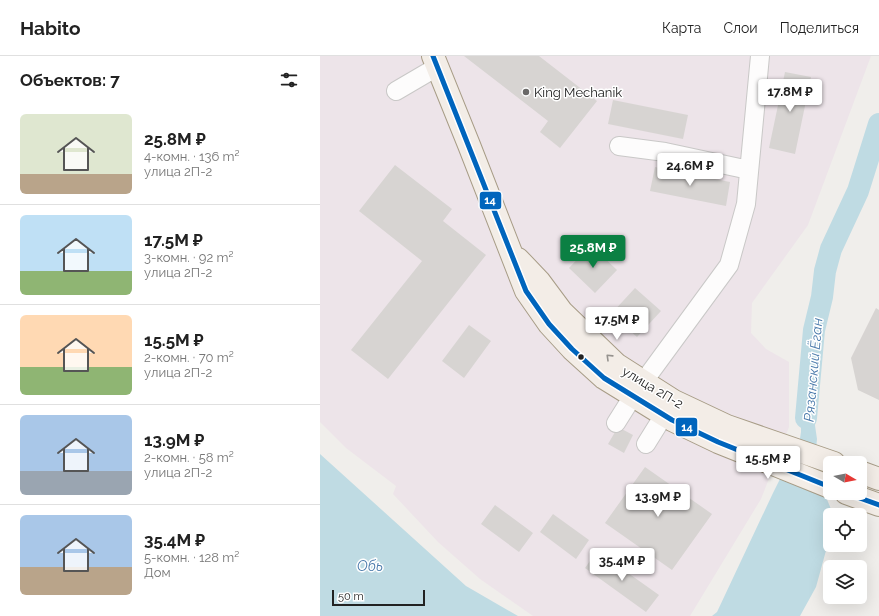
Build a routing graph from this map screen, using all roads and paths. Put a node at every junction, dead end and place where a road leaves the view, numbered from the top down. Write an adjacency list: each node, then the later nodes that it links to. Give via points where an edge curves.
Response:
1 (746, 56): 3 (street)
2 (435, 62): 4 (street); 7 (main road, улица 2П-2, via 526,291 549,324 604,378)
3 (759, 63): 6 (street)
4 (396, 91)
5 (619, 146): 6 (street, via 665,152)
6 (749, 170): 7 (street, via 746,204 729,265)
7 (639, 389): 8 (main road, улица 2П-2); 9 (street); 10 (main road, улица 2П-2, via 674,402)
8 (664, 415): 10 (main road, улица 2П-2); 11 (street)
9 (616, 423)
10 (723, 434): 12 (main road, улица 2П-2); 13 (main road, улица 2П-2)
11 (646, 444)
12 (823, 460)
13 (823, 484)
14 (864, 500): 15 (main road)
15 (879, 505)

